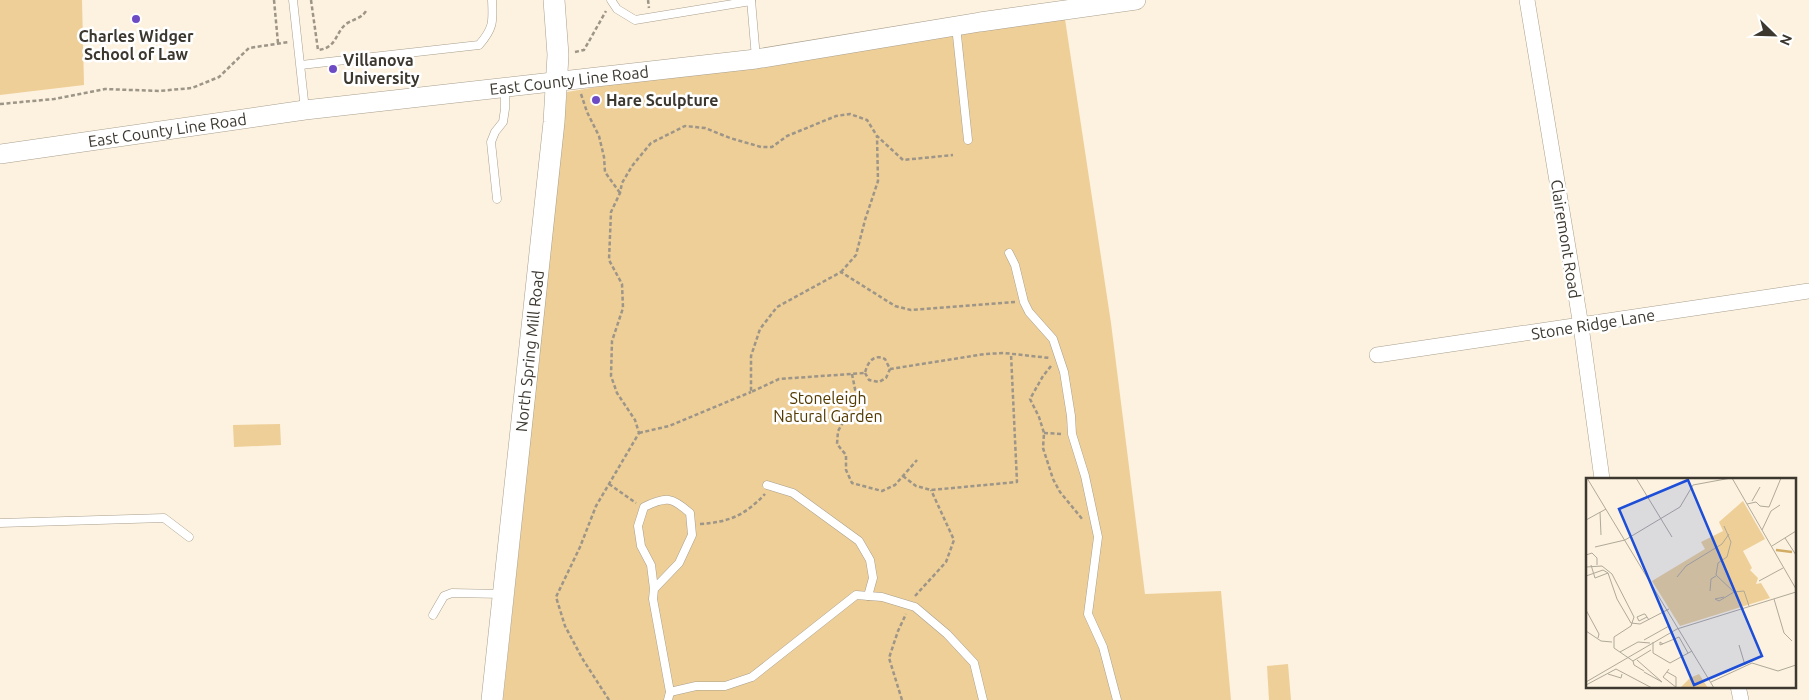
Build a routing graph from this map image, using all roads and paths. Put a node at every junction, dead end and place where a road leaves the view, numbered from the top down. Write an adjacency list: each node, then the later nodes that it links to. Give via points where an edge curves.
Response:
1 (274, 0): 13 (path)
2 (293, 0): 12 (lane)
3 (311, 0): 10 (path, via 318,50 330,46 344,26 361,17)
4 (492, 0): 16 (lane, via 493,24 479,45)
5 (554, 0): 14 (main road, North Spring Mill Road)
6 (611, 0): 9 (lane, via 617,9 635,20); 14 (path, via 584,50)
7 (1136, 0): 11 (street, East County Line Road)
8 (1526, 0): 31 (street, Clairemont Road)
9 (751, 1): 15 (lane)
10 (366, 10)
11 (956, 26): 15 (street, East County Line Road); 22 (lane)
12 (298, 41): 13 (path); 16 (lane)
13 (278, 43): 19 (path, via 249,48 219,77 192,88 160,91 105,89 54,99)
14 (558, 55): 17 (main road, North Spring Mill Road)
15 (756, 59): 17 (street, East County Line Road)
16 (301, 65): 20 (lane)
17 (566, 80): 18 (street, East County Line Road); 25 (path, via 599,136 605,172); 53 (main road, North Spring Mill Road)
18 (505, 87): 20 (street, East County Line Road); 26 (lane, via 503,122 492,142)
19 (0, 104)
20 (305, 110): 23 (street, East County Line Road)
21 (876, 136): 24 (path, via 902,160); 25 (path, via 868,120 850,114 812,125 772,147 761,147 705,128 685,126 651,143 632,166); 28 (path, via 878,181 856,256)
22 (968, 140)
23 (0, 154)
24 (953, 155)
25 (620, 193): 38 (path, via 611,212 609,260 622,284 623,308 612,341 611,376)
26 (497, 199)
27 (1009, 253): 30 (lane)
28 (841, 272): 30 (path, via 894,306 911,310); 37 (path, via 777,307 760,329 751,356)
29 (1809, 291): 31 (street, Stone Ridge Lane)
30 (1024, 302): 40 (lane, via 1053,339 1064,372)
31 (1581, 326): 33 (street, Stone Ridge Lane); 43 (street, Clairemont Road)
32 (1011, 354): 34 (path, via 985,354); 39 (path, via 1052,358 1052,366 1030,399); 46 (path, via 1017,482)
33 (1377, 356)
34 (890, 369): 35 (path, via 886,378 879,382 869,380); 35 (path, via 879,357 869,362)
35 (865, 373): 36 (path)
36 (852, 374): 37 (path, via 779,379); 42 (path, via 857,399 838,431 837,444 846,455 846,470 852,483 882,491)
37 (751, 392): 38 (path, via 669,426)
38 (639, 433): 44 (path)
39 (1044, 433): 40 (path); 51 (path, via 1043,448 1053,479)
40 (1072, 434): 51 (lane)
41 (917, 460): 42 (path)
42 (903, 476): 46 (path, via 916,486)
43 (1602, 478)
44 (609, 484): 47 (path); 59 (path, via 556,597 565,626)
45 (768, 488): 49 (path, via 757,503 738,517); 54 (lane, via 793,493 859,541 870,560 874,578)
46 (931, 490): 55 (path, via 954,540 946,562 916,594)
47 (644, 507): 49 (lane, via 660,499 678,502 690,513); 52 (lane, via 638,526 642,546 651,565)
48 (0, 523): 50 (lane, via 164,518)
49 (691, 523): 52 (lane, via 692,534 679,563)
50 (189, 537)
51 (1098, 537): 62 (lane, via 1088,614 1104,647)
52 (654, 589): 57 (lane)
53 (504, 594): 56 (lane, via 452,593 444,596); 58 (main road, North Spring Mill Road)
54 (868, 596): 55 (lane); 57 (lane, via 856,595 752,676 725,686 696,686)
55 (910, 606): 60 (path, via 889,658); 61 (lane, via 947,634 974,663)
56 (433, 615)
57 (669, 696)
58 (492, 700)
59 (610, 700)
60 (902, 700)
61 (984, 700)
62 (1117, 700)

